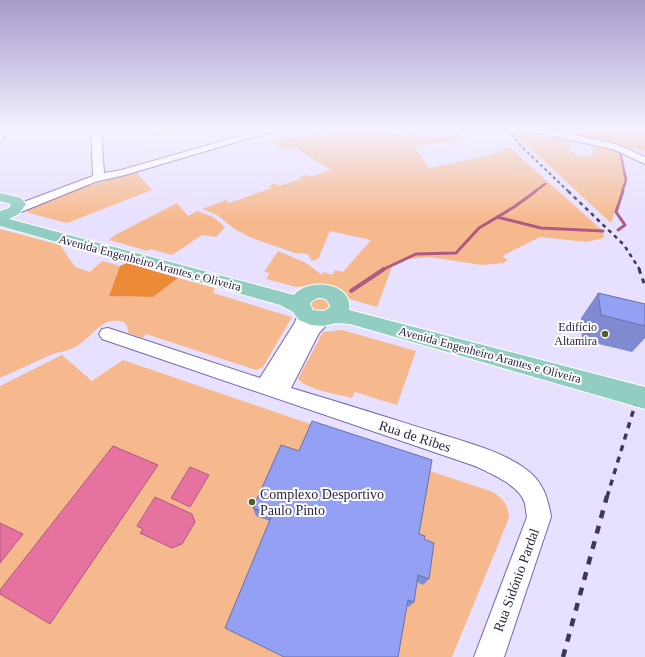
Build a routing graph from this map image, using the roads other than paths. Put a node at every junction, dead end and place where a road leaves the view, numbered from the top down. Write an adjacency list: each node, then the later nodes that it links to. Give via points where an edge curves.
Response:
1 (95, 160): 3 (street)
2 (166, 160): 3 (street)
3 (95, 178): 5 (street)
4 (0, 196): 5 (main road, Avenida Engenheiro Arantes e Oliveira)
5 (9, 212): 6 (main road, Avenida Engenheiro Arantes e Oliveira)
6 (318, 309): 8 (main road, Avenida Engenheiro Arantes e Oliveira); 9 (street, via 314,329); 10 (main road, Avenida Engenheiro Arantes e Oliveira)
7 (108, 334): 9 (street, Rua de Ribes)
8 (645, 385)
9 (272, 390): 11 (street, Rua de Ribes, via 501,467 516,475 528,486)
10 (645, 398)
11 (537, 502): 12 (street, Rua Sidónio Pardal, via 539,517)
12 (489, 657)

